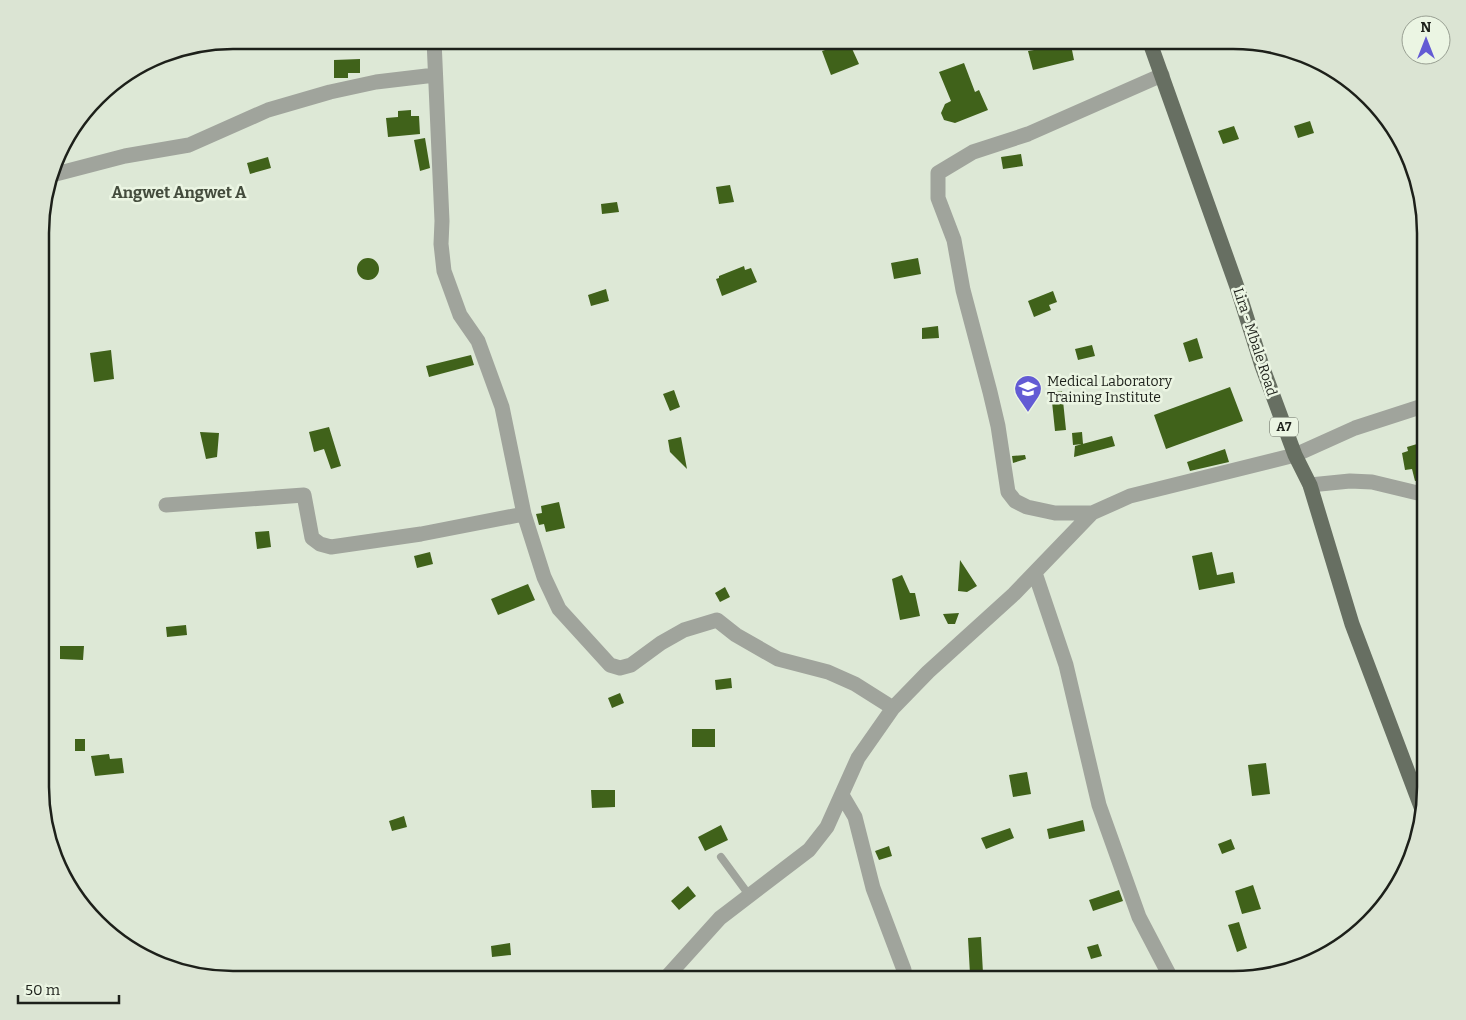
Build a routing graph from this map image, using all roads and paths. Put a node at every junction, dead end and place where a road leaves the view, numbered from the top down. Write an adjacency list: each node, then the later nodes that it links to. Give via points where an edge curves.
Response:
1 (434, 49): 3 (street)
2 (1152, 49): 4 (main road, Lira - Mbale Road / A7)
3 (435, 75): 5 (street, via 384,80 330,92 268,110 189,145 125,156); 11 (street, via 444,271 460,315 478,341 502,407)
4 (1162, 75): 7 (main road, Lira - Mbale Road / A7); 12 (street, via 1028,134 973,152 938,173 936,183 938,198 954,240 962,290 992,400 1008,492 1015,501 1027,507 1055,513)
5 (59, 173)
6 (1417, 408): 7 (street, via 1355,428)
7 (1295, 455): 8 (main road, Lira - Mbale Road / A7); 12 (street, via 1130,496)
8 (1310, 485): 9 (street, via 1372,482); 16 (main road, Lira - Mbale Road / A7, via 1352,624)
9 (1417, 493)
10 (166, 505): 11 (street, via 304,495 312,538 331,547)
11 (524, 514): 14 (street, via 544,578 559,609 610,665 620,668 631,665 684,630 717,620 778,659 828,672 855,684)
12 (1092, 514): 13 (street)
13 (1035, 574): 14 (street); 21 (street, via 1066,665 1099,805 1137,910)
14 (892, 708): 15 (street, via 858,758)
15 (842, 794): 18 (street, via 827,827 809,850); 20 (street, via 855,817 873,888)
16 (1417, 796)
17 (721, 857): 18 (lane)
18 (749, 894): 19 (street, via 720,918)
19 (672, 971)
20 (904, 971)
21 (1168, 971)

